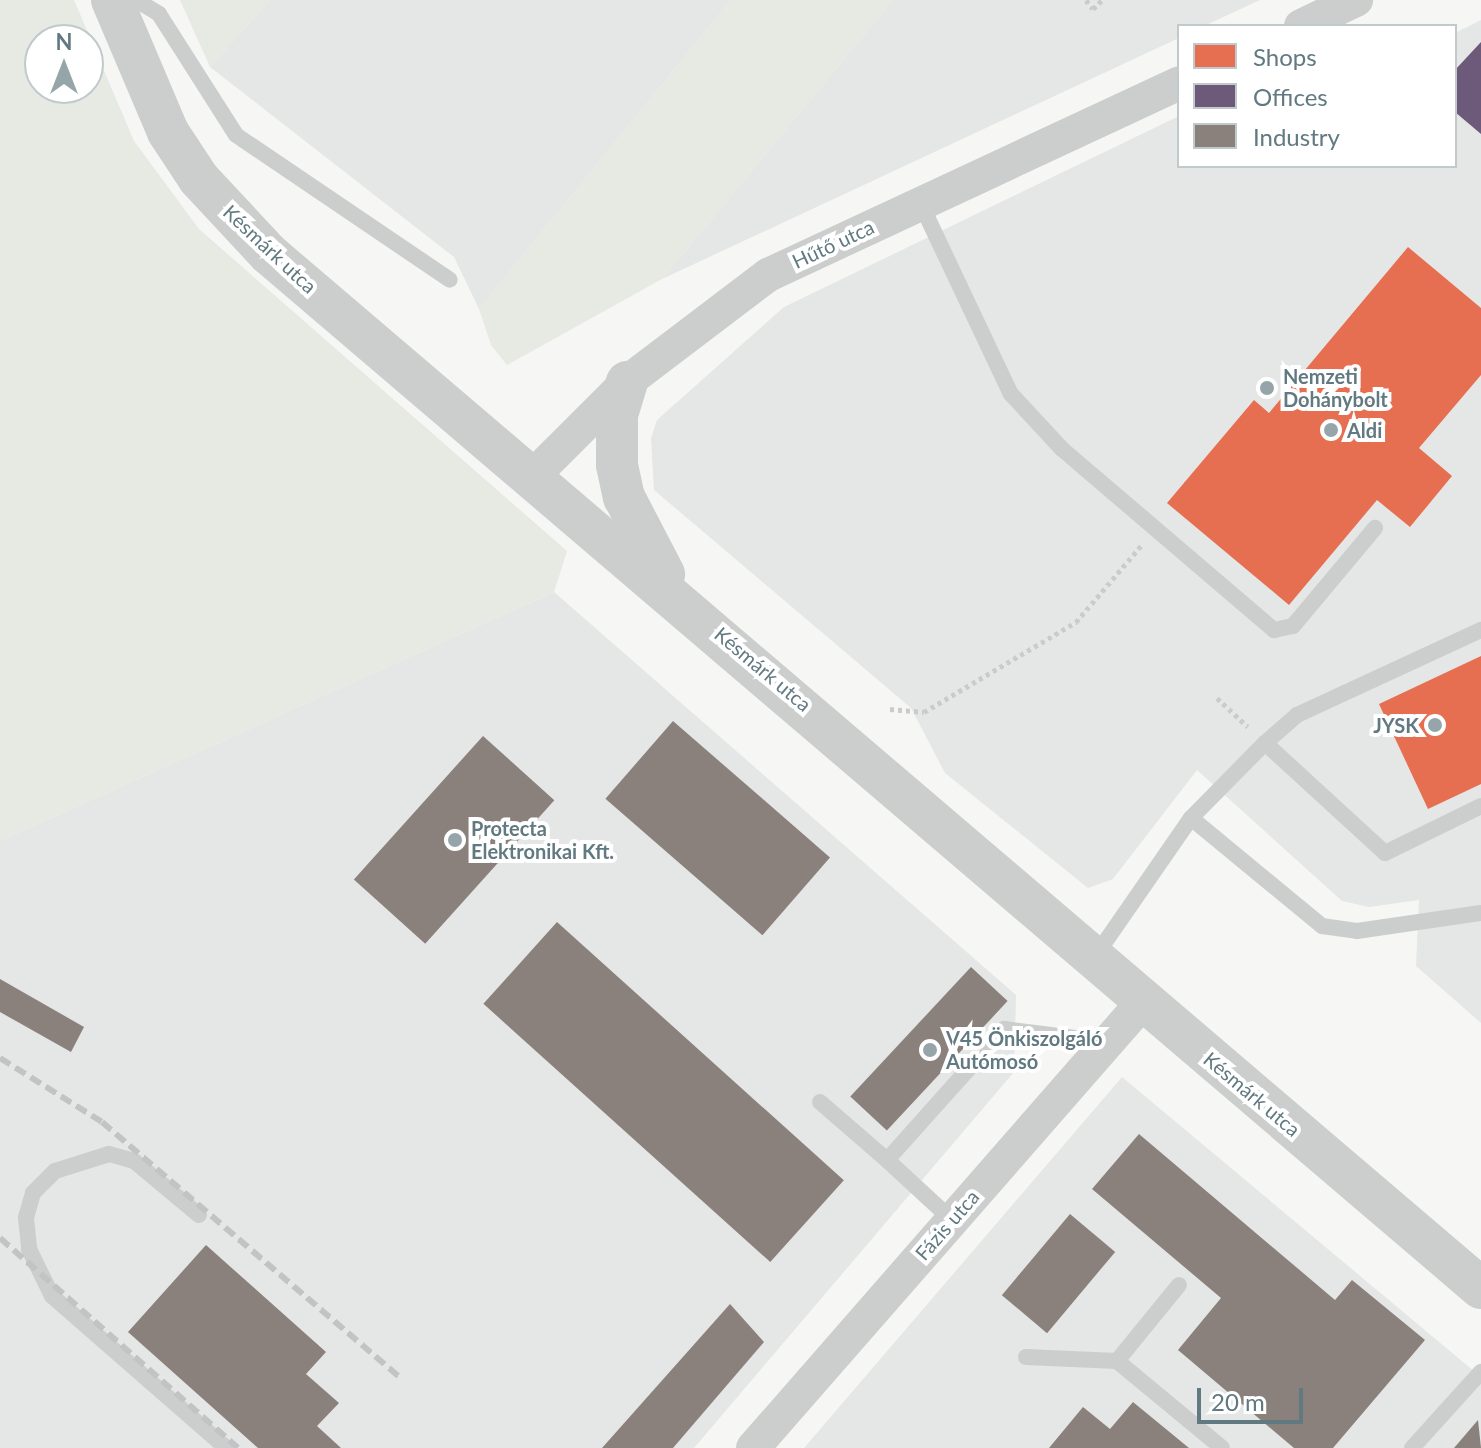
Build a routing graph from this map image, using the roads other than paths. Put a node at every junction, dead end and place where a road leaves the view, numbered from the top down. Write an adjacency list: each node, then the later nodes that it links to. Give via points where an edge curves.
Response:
1 (112, 0): 9 (street, Késmárk utca, via 156,110 218,201 269,254)
2 (136, 0): 7 (lane, via 159,14 236,135)
3 (1356, 0): 4 (street)
4 (1305, 24)
5 (1177, 84): 6 (street, Hűtő utca)
6 (921, 204): 8 (street, Hűtő utca, via 768,275); 10 (lane, via 1011,394 1155,530 1284,631)
7 (450, 280)
8 (627, 382): 9 (street, Hűtő utca); 11 (street, via 616,437 624,497)
9 (534, 475): 11 (street, Késmárk utca)
10 (1375, 528)
11 (674, 593): 17 (street, Késmárk utca)
12 (1481, 630): 13 (lane, via 1297,715)
13 (1265, 743): 14 (lane, via 1385,853); 15 (lane)
14 (1481, 806)
15 (1191, 818): 16 (lane, via 1322,926 1357,931); 17 (lane)
16 (1481, 913)
17 (1093, 960): 18 (street, Késmárk utca)
18 (1142, 1003): 19 (street, Fázis utca); 25 (street, Késmárk utca)
19 (1107, 1042): 21 (lane, via 1004,1029); 23 (street, Fázis utca)
20 (820, 1102): 21 (lane)
21 (887, 1160): 23 (lane)
22 (199, 1215): 29 (lane, via 134,1161 109,1154 55,1171 33,1193 26,1218 29,1249 52,1296)
23 (951, 1219): 30 (street, Fázis utca)
24 (1179, 1285): 27 (lane)
25 (1481, 1288)
26 (1026, 1357): 27 (lane)
27 (1117, 1361): 31 (lane)
28 (1481, 1372): 32 (lane)
29 (226, 1448)
30 (753, 1448)
31 (1222, 1448)
32 (1412, 1448)

